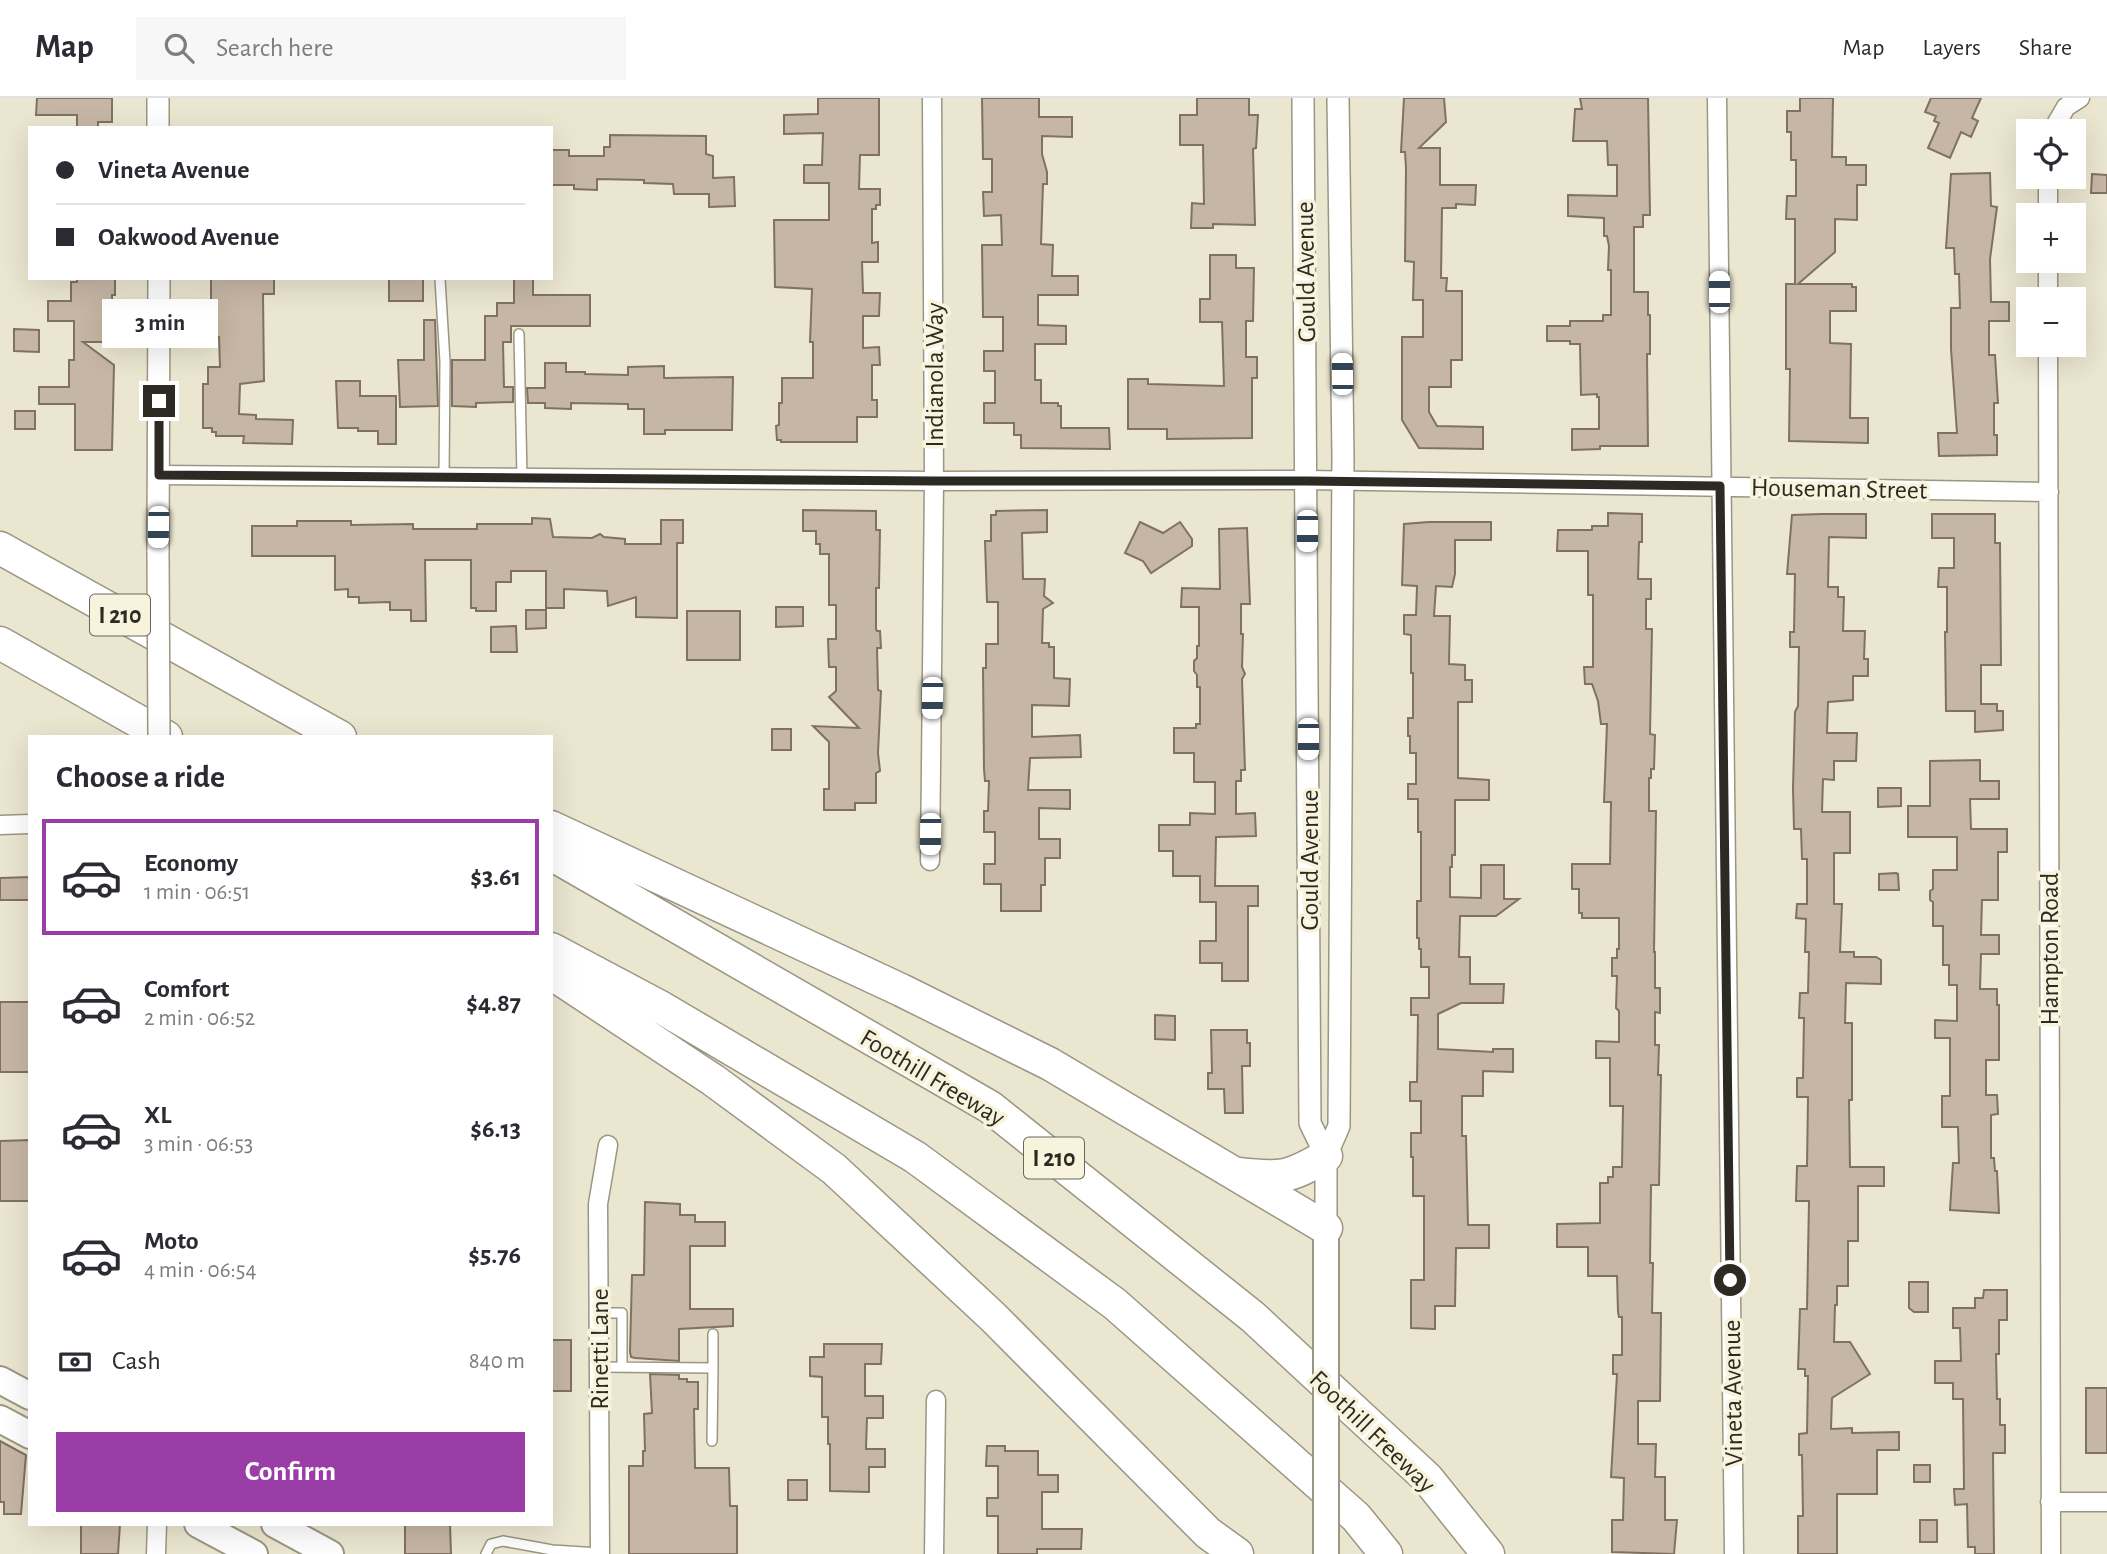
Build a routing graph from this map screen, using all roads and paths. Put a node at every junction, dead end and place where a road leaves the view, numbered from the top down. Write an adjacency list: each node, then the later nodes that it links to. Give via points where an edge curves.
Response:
1 (158, 98): 8 (street)
2 (932, 98): 16 (street, Indianola Way)
3 (1303, 98): 17 (street, Gould Avenue)
4 (1338, 98): 18 (street, Gould Avenue)
5 (1717, 98): 19 (street, Vineta Avenue)
6 (2080, 98): 7 (street, via 2066,107)
7 (2059, 119)
8 (158, 126)
9 (159, 280): 13 (street)
10 (440, 280): 14 (lane)
11 (519, 334): 15 (lane)
12 (2048, 357): 20 (street, Hampton Road)
13 (159, 475): 14 (street, Houseman Street); 24 (street, bridge)
14 (444, 477): 15 (street, Houseman Street)
15 (522, 478): 16 (street, Houseman Street)
16 (934, 481): 17 (street, Houseman Street); 32 (street, Indianola Way)
17 (1307, 481): 18 (street, Houseman Street); 36 (street, Gould Avenue, via 1310,1123)
18 (1343, 481): 19 (street, Houseman Street); 36 (street, Gould Avenue, via 1339,1126)
19 (1720, 486): 20 (street, Houseman Street); 66 (street, Vineta Avenue)
20 (2049, 492): 50 (street, Hampton Road)
21 (0, 548): 23 (highway, I 210)
22 (0, 643): 25 (highway)
23 (240, 682): 26 (highway, I 210); 27 (highway)
24 (159, 735)
25 (162, 735)
26 (336, 735)
27 (353, 735)
28 (28, 824): 29 (street)
29 (0, 825)
30 (553, 829): 37 (highway, via 1050,1064)
31 (553, 855): 65 (highway, Foothill Freeway / I 210, via 990,1107 1253,1317 1427,1478)
32 (930, 861)
33 (553, 950): 64 (highway, via 915,1157 1115,1304 1356,1517)
34 (553, 974): 62 (highway, via 713,1080 834,1169 993,1317 1208,1533)
35 (608, 1145): 39 (street, Rinetti Lane, via 598,1203)
36 (1326, 1156): 37 (highway, via 1297,1173 1274,1178); 38 (street, Gould Avenue)
37 (1233, 1174): 38 (highway)
38 (1326, 1228): 63 (main road, Gould Avenue, bridge)
39 (599, 1313): 41 (street, Rinetti Lane); 42 (lane, via 622,1313)
40 (713, 1334): 43 (lane)
41 (599, 1367): 42 (lane); 56 (street, Rinetti Lane)
42 (622, 1367): 43 (lane)
43 (713, 1368): 49 (lane)
44 (0, 1380): 45 (main road)
45 (28, 1395)
46 (936, 1400): 61 (street)
47 (0, 1419): 48 (main road)
48 (28, 1434)
49 (712, 1441)
50 (2050, 1502): 51 (street); 67 (street, Hampton Road)
51 (2107, 1502)
52 (157, 1526): 57 (street)
53 (202, 1526): 58 (main road)
54 (279, 1526): 59 (main road)
55 (551, 1552): 56 (lane); 60 (lane, via 503,1541 491,1544)
56 (600, 1553)
57 (156, 1554)
58 (254, 1554)
59 (330, 1554)
60 (486, 1554)
61 (934, 1554)
62 (1237, 1554)
63 (1326, 1554)
64 (1386, 1554)
65 (1488, 1554)
66 (1734, 1554)
67 (2051, 1554)

